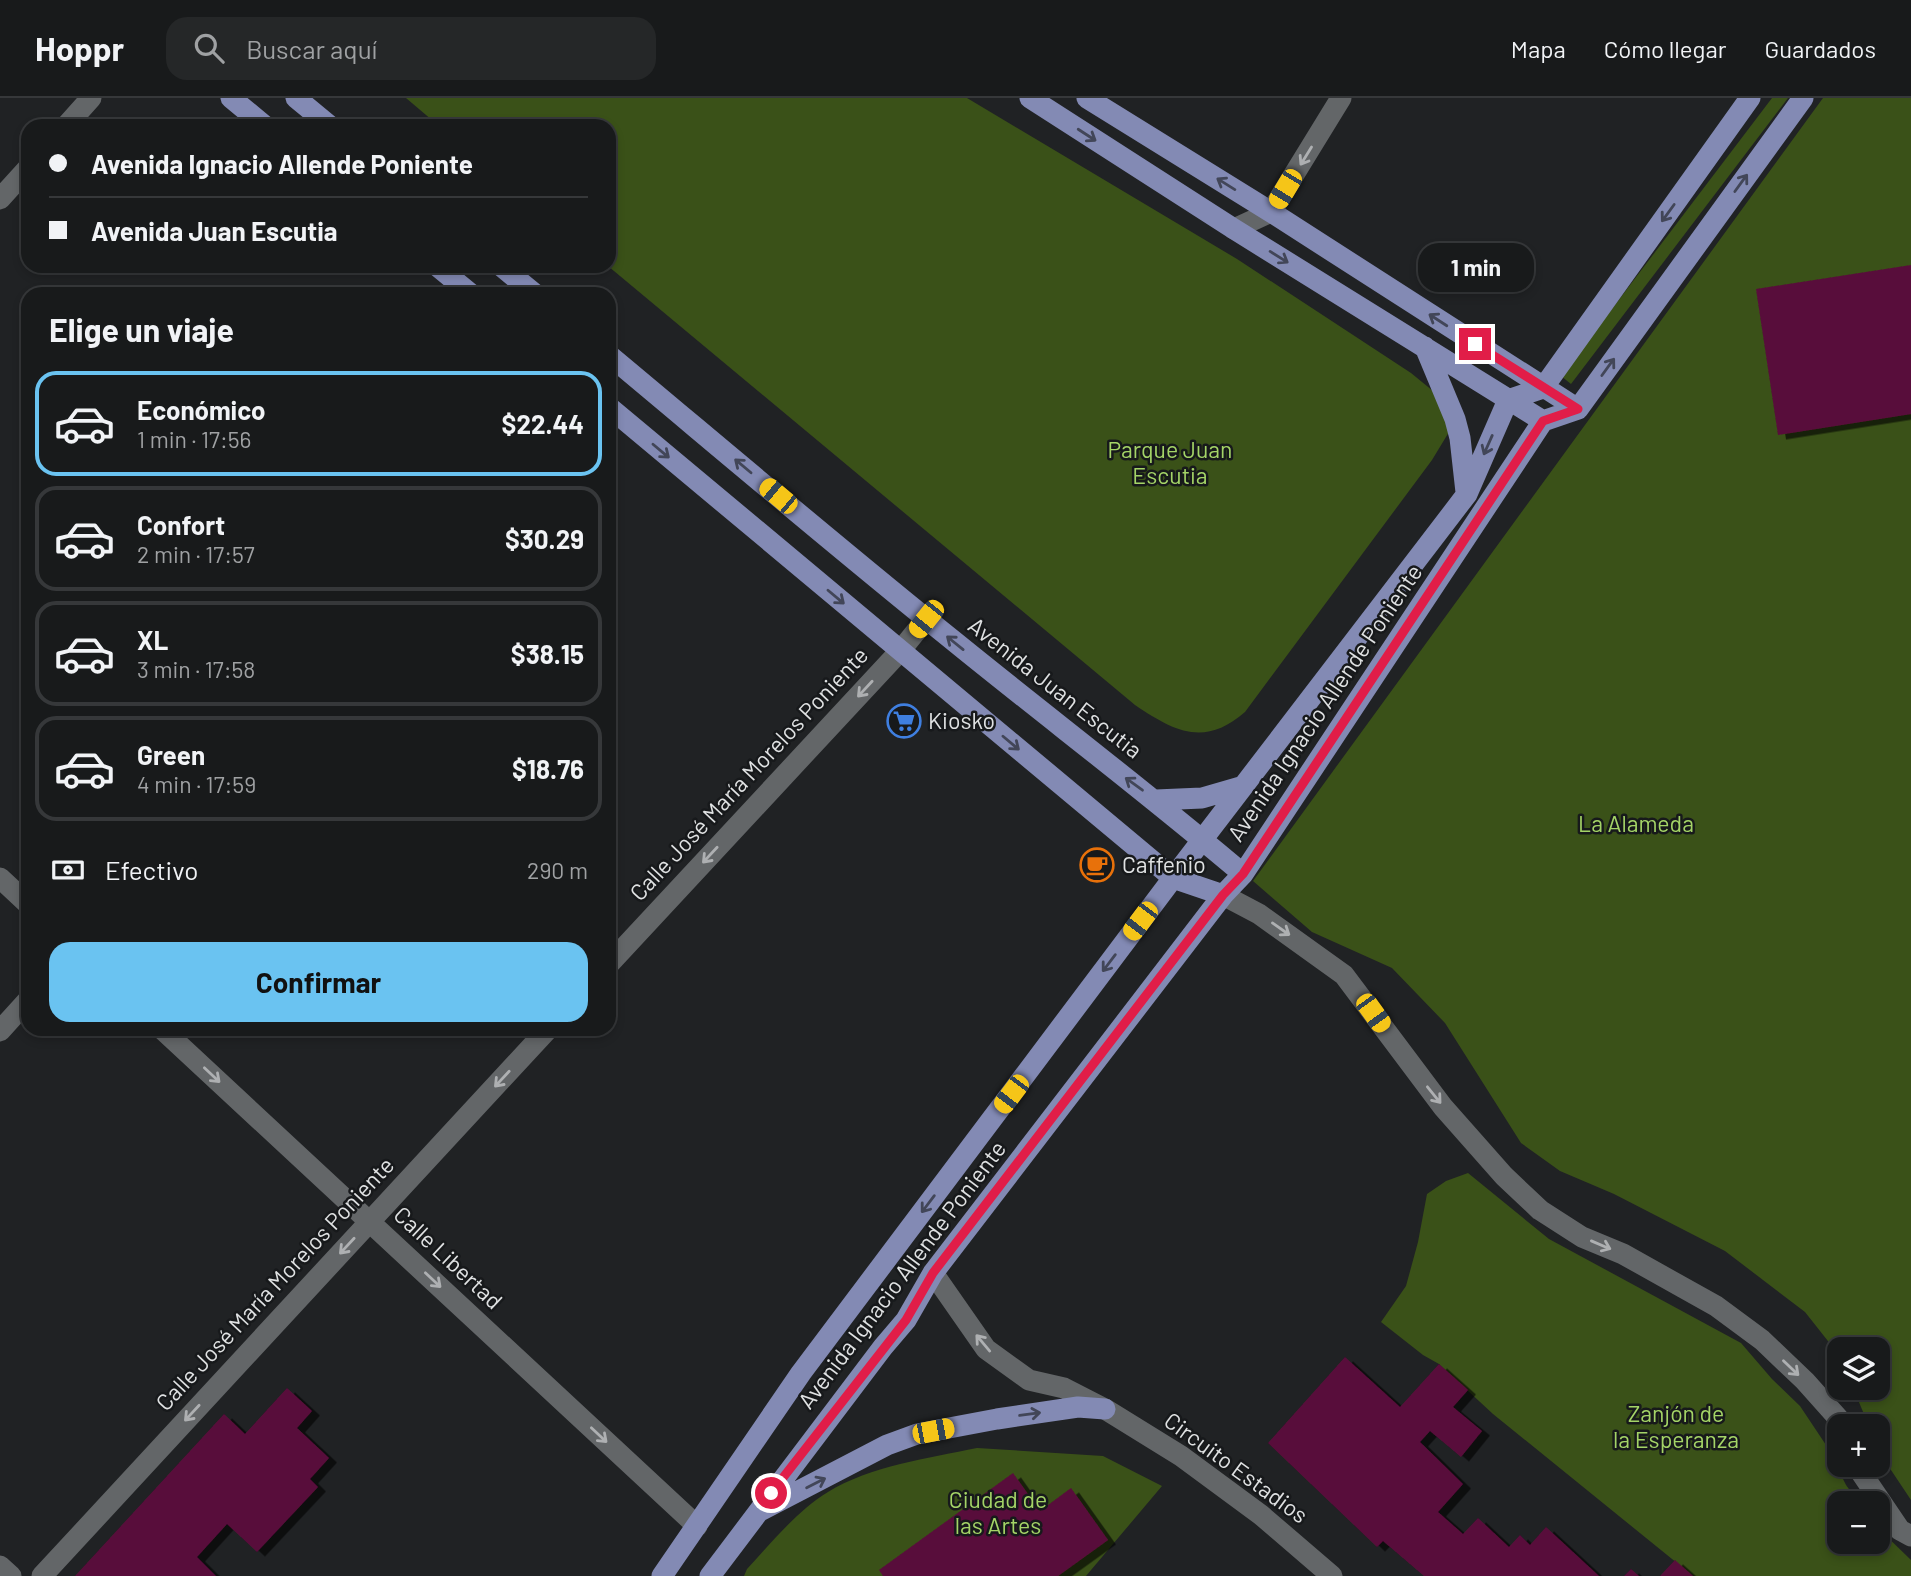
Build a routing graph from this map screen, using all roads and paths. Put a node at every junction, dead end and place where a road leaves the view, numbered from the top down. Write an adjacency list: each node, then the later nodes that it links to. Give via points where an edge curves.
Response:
1 (91, 98): 9 (street)
2 (231, 98): 10 (main road)
3 (296, 98): 11 (main road)
4 (1030, 98): 15 (main road, one-way to 15)
5 (1087, 98): 14 (main road, one-way to 5)
6 (1341, 98): 14 (street, one-way to 14)
7 (1750, 98): 22 (main road, one-way to 22)
8 (1803, 98): 24 (main road, one-way to 8)
9 (72, 119)
10 (256, 119)
11 (322, 119)
12 (21, 176): 13 (street)
13 (0, 199)
14 (1271, 212): 15 (street); 22 (main road, one-way to 14)
15 (1234, 229): 20 (main road, one-way to 20)
16 (446, 273): 18 (main road)
17 (510, 273): 19 (main road)
18 (462, 287)
19 (526, 287)
20 (1426, 347): 23 (main road); 27 (main road, via 1458,429)
21 (616, 361): 28 (main road, Avenida Juan Escutia, one-way to 21)
22 (1543, 388): 23 (main road); 24 (main road)
23 (1507, 400): 26 (main road); 27 (main road, Avenida Ignacio Allende Poniente, one-way to 27)
24 (1578, 409): 26 (main road)
25 (616, 413): 29 (main road, one-way to 29)
26 (1543, 421): 33 (main road, Avenida Ignacio Allende Poniente)
27 (1467, 494): 30 (main road, Avenida Ignacio Allende Poniente)
28 (926, 619): 29 (street, Calle José María Morelos Poniente); 31 (main road, Avenida Juan Escutia, one-way to 28)
29 (901, 650): 35 (main road, one-way to 35); 38 (street, Calle José María Morelos Poniente, one-way to 38)
30 (1240, 787): 31 (main road, via 1202,798); 32 (main road, Avenida Ignacio Allende Poniente)
31 (1156, 800): 32 (main road, Avenida Juan Escutia)
32 (1204, 840): 33 (main road, Avenida Juan Escutia); 35 (main road, Avenida Ignacio Allende Poniente)
33 (1243, 874): 36 (main road, Avenida Ignacio Allende Poniente)
34 (0, 878): 37 (street)
35 (1173, 878): 36 (main road); 49 (main road, Avenida Ignacio Allende Poniente, one-way to 49, via 801,1373)
36 (1223, 895): 44 (main road, Avenida Ignacio Allende Poniente); 46 (street, one-way to 46, via 1259,914 1343,975 1443,1107 1540,1210 1582,1237 1623,1254 1716,1306 1762,1340)
37 (21, 898)
38 (616, 956)
39 (21, 1008): 40 (street)
40 (0, 1031)
41 (170, 1036): 43 (street, Calle Libertad, one-way to 43)
42 (541, 1036): 43 (street, Calle José María Morelos Poniente, one-way to 43)
43 (370, 1220): 49 (street, Calle Libertad, one-way to 49); 53 (street, Calle José María Morelos Poniente, one-way to 53)
44 (933, 1273): 45 (street, Circuito Estadios, one-way to 44, via 1064,1388 1029,1380 986,1349); 48 (main road, Avenida Ignacio Allende Poniente, via 906,1320)
45 (1105, 1409): 48 (main road, one-way to 45, via 917,1434 1078,1407); 56 (street, Circuito Estadios, via 1181,1456 1261,1515)
46 (1834, 1414)
47 (1864, 1477): 50 (street, via 1900,1530)
48 (755, 1514): 55 (main road, Avenida Ignacio Allende Poniente)
49 (697, 1526): 54 (main road, Avenida Ignacio Allende Poniente)
50 (1911, 1536)
51 (0, 1566): 52 (street)
52 (11, 1576)
53 (42, 1576)
54 (662, 1576)
55 (710, 1576)
56 (1332, 1576)

